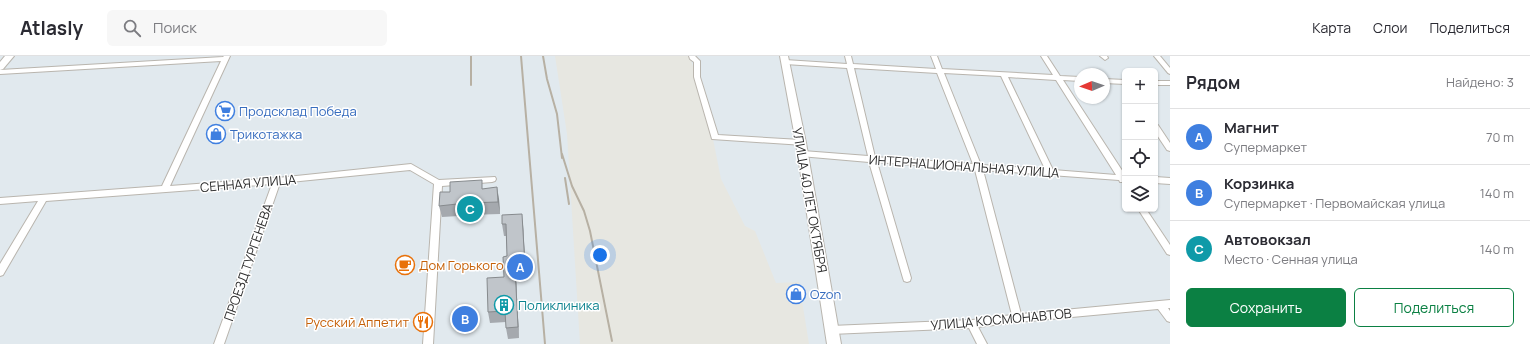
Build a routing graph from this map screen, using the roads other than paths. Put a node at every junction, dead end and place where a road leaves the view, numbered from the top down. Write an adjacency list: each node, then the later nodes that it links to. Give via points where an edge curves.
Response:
1 (10, 56): 10 (street)
2 (692, 56): 22 (street, via 697,61 697,77 715,137)
3 (848, 56): 9 (street)
4 (934, 56): 11 (street)
5 (1044, 56): 15 (street)
6 (1157, 56): 13 (street)
7 (227, 58): 12 (street); 35 (street)
8 (785, 59): 9 (street); 22 (street, УЛИЦА 40 ЛЕТ ОКТЯБРЯ)
9 (850, 66): 11 (street); 25 (street)
10 (0, 67)
11 (939, 70): 14 (street); 26 (street)
12 (0, 72)
13 (1170, 72)
14 (1003, 74): 15 (street); 27 (street)
15 (1060, 78): 16 (street); 28 (street)
16 (1074, 79)
17 (1110, 82): 19 (street)
18 (1170, 82): 20 (street)
19 (1122, 83)
20 (1158, 83)
21 (1158, 131): 23 (street)
22 (801, 143): 24 (street, УЛИЦА 40 ЛЕТ ОКТЯБРЯ)
23 (1170, 148)
24 (803, 154): 25 (street, ИНТЕРНАЦИОНАЛЬНАЯ УЛИЦА); 47 (street, УЛИЦА 40 ЛЕТ ОКТЯБРЯ)
25 (872, 159): 26 (street, ИНТЕРНАЦИОНАЛЬНАЯ УЛИЦА); 41 (street)
26 (978, 166): 27 (street, ИНТЕРНАЦИОНАЛЬНАЯ УЛИЦА); 44 (street)
27 (1051, 173): 30 (street, ИНТЕРНАЦИОНАЛЬНАЯ УЛИЦА)
28 (1122, 177)
29 (492, 179): 34 (street)
30 (1122, 180)
31 (1158, 180): 33 (street)
32 (277, 181): 34 (street, СЕННАЯ УЛИЦА, via 411,167); 35 (street, СЕННАЯ УЛИЦА); 48 (street, ПРОЕЗД ТУРГЕНЕВА)
33 (1170, 181)
34 (438, 182): 49 (street)
35 (165, 189): 36 (street, СЕННАЯ УЛИЦА)
36 (43, 199): 37 (street, СЕННАЯ УЛИЦА); 40 (street)
37 (0, 201)
38 (1144, 212): 39 (street)
39 (1170, 252)
40 (0, 272)
41 (907, 278)
42 (1170, 304): 43 (street, УЛИЦА КОСМОНАВТОВ)
43 (1160, 305): 44 (street, УЛИЦА КОСМОНАВТОВ); 45 (street)
44 (1018, 318): 46 (street, УЛИЦА КОСМОНАВТОВ)
45 (1170, 318)
46 (972, 324): 47 (street, УЛИЦА КОСМОНАВТОВ); 51 (street)
47 (832, 330): 50 (street, УЛИЦА 40 ЛЕТ ОКТЯБРЯ)
48 (219, 344)
49 (428, 344)
50 (834, 344)
51 (982, 344)

